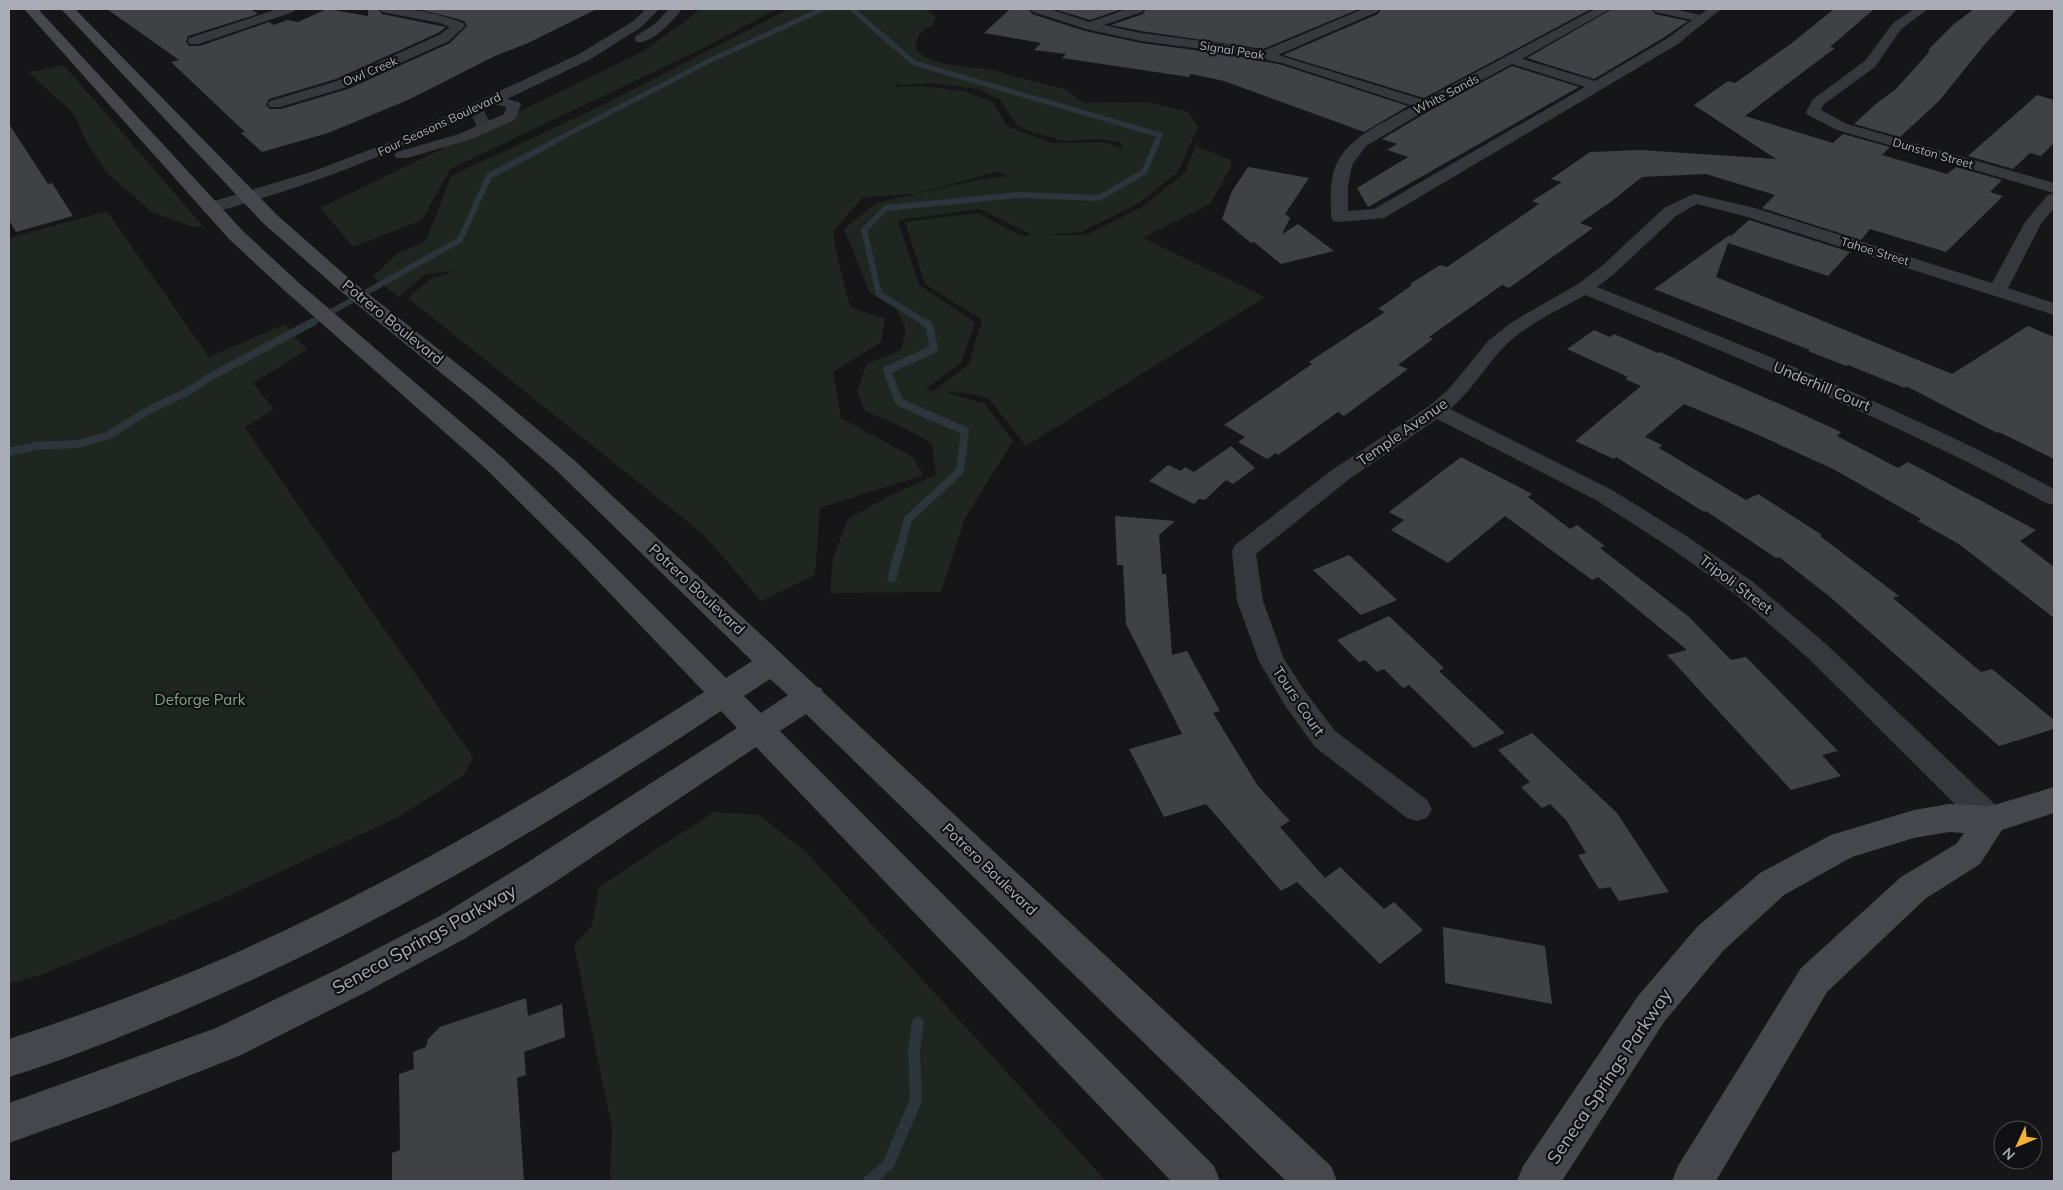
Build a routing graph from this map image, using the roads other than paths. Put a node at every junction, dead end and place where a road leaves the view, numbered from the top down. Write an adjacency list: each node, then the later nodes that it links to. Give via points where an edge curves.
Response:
1 (31, 9): 34 (street)
2 (68, 9): 33 (street, Potrero Boulevard)
3 (289, 9): 16 (street)
4 (386, 9): 25 (street, Owl Creek, via 459,26 444,38 342,84)
5 (653, 9): 23 (street, Four Seasons Boulevard, via 605,45)
6 (676, 9): 17 (street, via 659,27)
7 (1036, 9): 15 (street, Signal Peak)
8 (1138, 9): 15 (street)
9 (1373, 9): 18 (street)
10 (1604, 9): 19 (street, White Sands)
11 (1659, 9): 14 (street)
12 (1715, 9): 14 (street)
13 (1922, 9): 30 (street, Dunston Street, via 1897,26 1870,64 1818,102 1813,112 1842,127)
14 (1702, 19): 21 (street)
15 (1090, 26): 18 (street, Signal Peak, via 1141,38)
16 (194, 41)
17 (631, 46)
18 (1266, 55): 26 (street, Signal Peak)
19 (1511, 60): 21 (street); 26 (street, White Sands)
20 (600, 63): 22 (street)
21 (1597, 86): 26 (street, White Sands, via 1378,214 1339,217 1342,174 1351,154 1379,131)
22 (546, 90)
23 (492, 100): 24 (street); 27 (street, Four Seasons Boulevard)
24 (521, 102): 28 (street, Four Seasons Boulevard); 29 (street, Four Seasons Boulevard, via 510,117 493,125)
25 (275, 104)
26 (1425, 105)
27 (423, 132): 28 (street); 33 (street, Four Seasons Boulevard)
28 (444, 137): 29 (street, Four Seasons Boulevard)
29 (400, 156): 33 (street, Four Seasons Boulevard)
30 (2054, 188)
31 (2054, 198): 36 (street, via 2033,222)
32 (1695, 199): 35 (street, Temple Avenue, via 1670,212); 36 (street, Tahoe Street, via 1749,212)
33 (253, 202): 34 (street, Four Seasons Boulevard); 41 (street, Potrero Boulevard, via 345,285 565,464)
34 (215, 213): 42 (street, via 310,303 494,463)
35 (1584, 288): 38 (street, Temple Avenue, via 1519,326 1495,345 1456,393); 39 (street, Underhill Court, via 1860,402 1931,434)
36 (1998, 290): 37 (street, Tahoe Street)
37 (2054, 309)
38 (1436, 410): 40 (street, Temple Avenue, via 1340,475); 47 (street, Tripoli Street, via 1604,495 1744,588 1817,651)
39 (2054, 498)
40 (1244, 551): 46 (street, Tours Court, via 1250,601 1272,661 1296,700 1325,739)
41 (774, 662): 42 (street); 43 (street, Potrero Boulevard)
42 (724, 694): 44 (street); 48 (street, via 531,817 380,902 188,992)
43 (810, 696): 44 (street, Seneca Springs Parkway); 51 (street, Potrero Boulevard)
44 (759, 729): 49 (street, Seneca Springs Parkway, via 540,874 453,927 353,980 226,1043); 50 (street)
45 (2054, 800): 47 (street, Seneca Springs Parkway)
46 (1418, 809)
47 (1991, 820): 52 (street, Seneca Springs Parkway, via 1949,818 1896,829 1843,845 1772,884 1710,939 1651,1009); 53 (street, via 1968,854 1913,888 1814,980)
48 (9, 1058)
49 (9, 1123)
50 (1199, 1181)
51 (1316, 1181)
52 (1538, 1181)
53 (1693, 1181)

